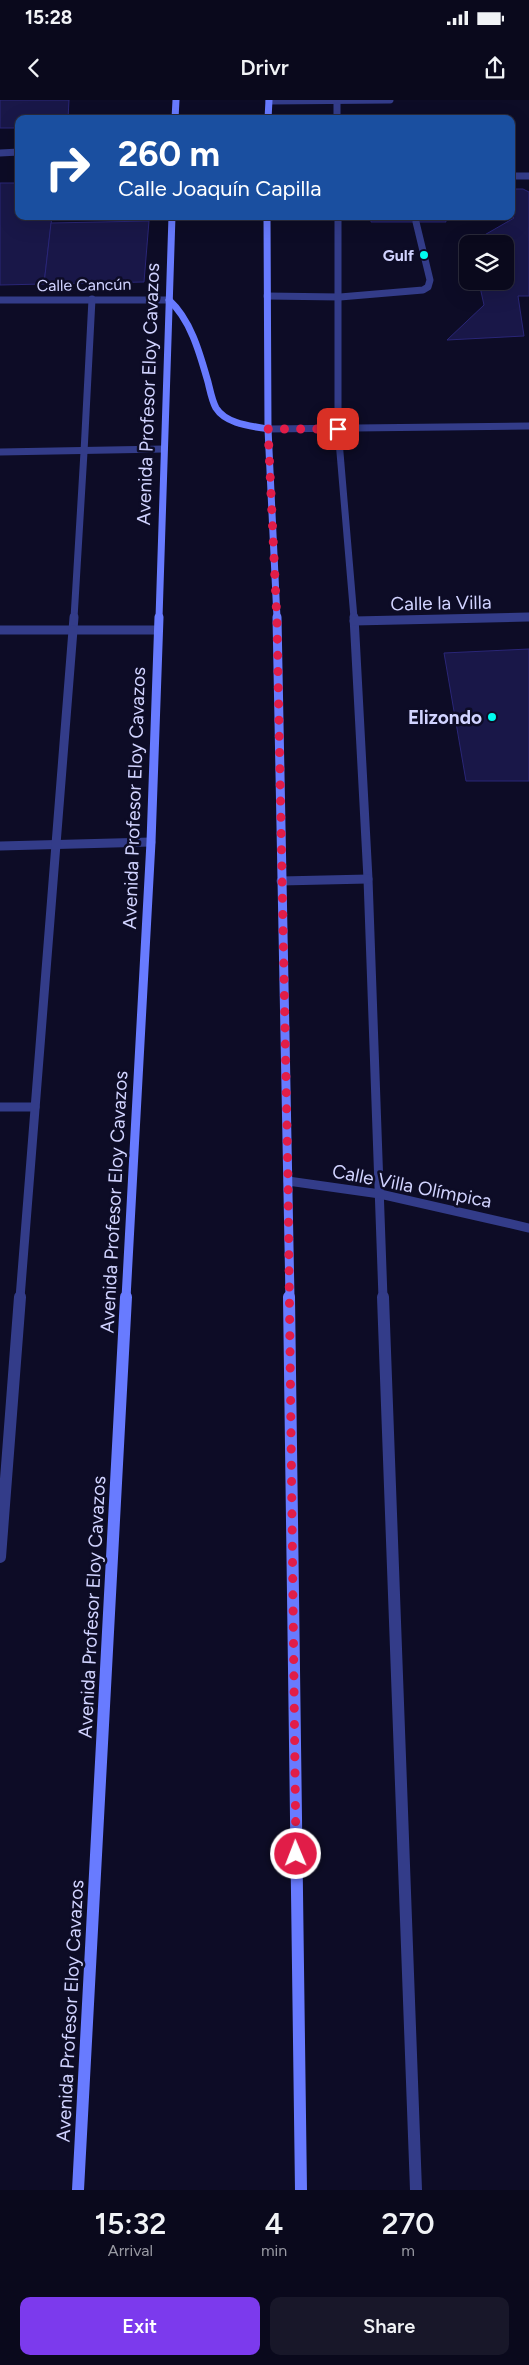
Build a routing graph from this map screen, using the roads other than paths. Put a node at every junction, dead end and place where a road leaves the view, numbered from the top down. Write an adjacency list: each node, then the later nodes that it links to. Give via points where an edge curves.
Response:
1 (176, 100): 5 (main road)
2 (390, 100): 4 (street)
3 (269, 101): 4 (street); 6 (main road)
4 (337, 101): 7 (street)
5 (176, 115)
6 (268, 115)
7 (337, 115)
8 (15, 152): 9 (street)
9 (0, 153)
10 (515, 176): 11 (street)
11 (529, 176)
12 (172, 220): 20 (main road, Avenida Profesor Eloy Cavazos)
13 (267, 220): 16 (main road)
14 (338, 220): 17 (street)
15 (416, 222): 17 (street, via 430,280 428,287 409,293)
16 (267, 296): 17 (street); 22 (main road)
17 (340, 297): 23 (street)
18 (92, 299): 19 (street, Calle Cancún); 20 (street, Calle Cancún); 26 (street)
19 (0, 300)
20 (169, 300): 22 (main road, via 178,308 198,348 216,408 245,425); 24 (main road, Avenida Profesor Eloy Cavazos)
21 (529, 426): 23 (street)
22 (268, 429): 23 (street); 36 (main road, via 277,622)
23 (338, 429): 28 (street)
24 (164, 449): 26 (street); 31 (main road, Avenida Profesor Eloy Cavazos)
25 (0, 452): 26 (street)
26 (84, 452): 30 (street)
27 (529, 617): 28 (street, Calle la Villa)
28 (354, 621): 35 (street)
29 (0, 630): 30 (street)
30 (73, 630): 31 (street); 33 (street)
31 (158, 630): 32 (main road, Avenida Profesor Eloy Cavazos)
32 (151, 842): 33 (street); 43 (main road, Avenida Profesor Eloy Cavazos)
33 (57, 844): 34 (street); 38 (street)
34 (0, 846)
35 (368, 879): 36 (street); 40 (street)
36 (281, 881): 39 (main road)
37 (0, 1107): 38 (street)
38 (35, 1107): 42 (street)
39 (288, 1180): 40 (street, Calle Villa Olímpica); 44 (main road)
40 (380, 1194): 41 (street, Calle Villa Olímpica); 45 (street)
41 (529, 1228)
42 (0, 1557)
43 (78, 2190)
44 (301, 2190)
45 (416, 2190)

